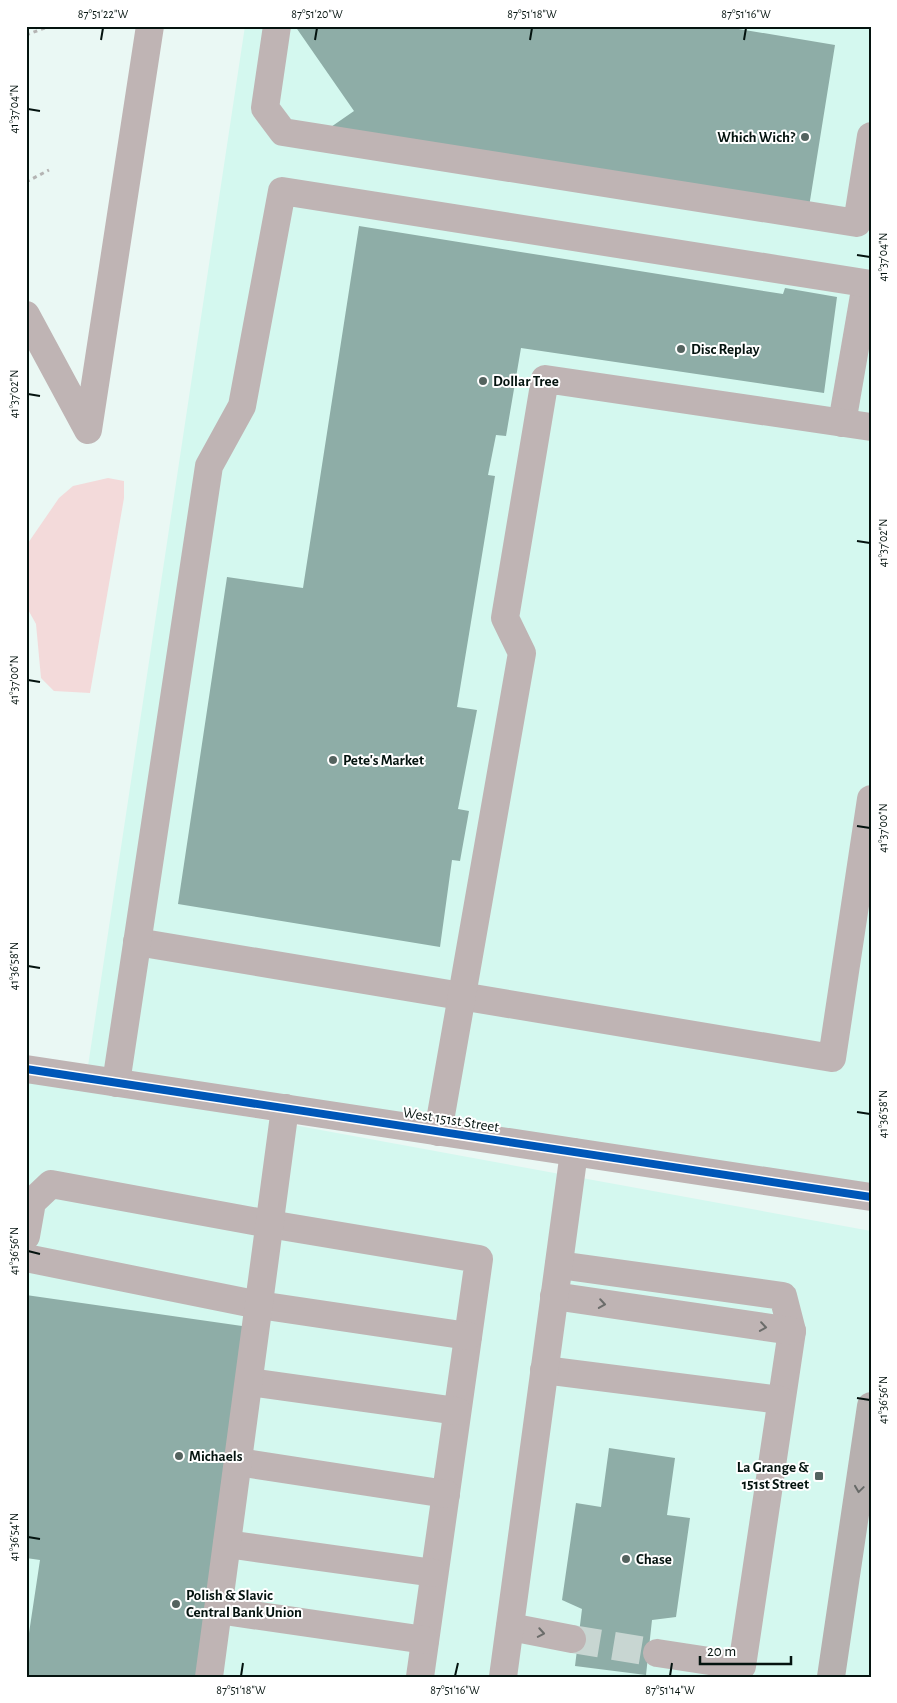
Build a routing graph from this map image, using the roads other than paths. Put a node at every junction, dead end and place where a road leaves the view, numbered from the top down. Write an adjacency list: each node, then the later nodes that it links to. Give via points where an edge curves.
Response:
1 (150, 26): 6 (street, via 88,430)
2 (277, 26): 3 (street, via 265,108 283,132 857,223)
3 (871, 136)
4 (868, 284): 7 (street); 10 (street, via 282,191 242,406 209,466)
5 (26, 315): 6 (street)
6 (33, 346)
7 (842, 423): 8 (street); 11 (street, via 545,379 505,618 522,653)
8 (871, 428)
9 (871, 799): 11 (street, via 832,1058)
10 (137, 942): 11 (street); 13 (street)
11 (461, 996): 15 (street)
12 (26, 1069): 13 (street, West 151st Street)
13 (116, 1083): 14 (street, West 151st Street)
14 (285, 1108): 15 (street, West 151st Street); 18 (street)
15 (438, 1132): 16 (street, West 151st Street)
16 (574, 1152): 17 (street, West 151st Street); 21 (street)
17 (871, 1197)
18 (269, 1224): 19 (street, via 51,1184 32,1202); 23 (street); 25 (street, via 479,1259)
19 (26, 1236)
20 (26, 1258): 23 (street)
21 (559, 1265): 22 (street); 24 (street, via 783,1296)
22 (554, 1296): 24 (street, one-way to 24); 26 (street)
23 (258, 1305): 25 (street); 27 (street)
24 (792, 1331): 28 (street)
25 (468, 1336): 30 (street)
26 (544, 1370): 28 (street); 36 (street)
27 (248, 1382): 30 (street); 31 (street)
28 (780, 1400): 39 (street, via 742,1666)
29 (871, 1406): 43 (highway, one-way to 43)
30 (458, 1411): 32 (street)
31 (238, 1462): 32 (street); 33 (street)
32 (446, 1494): 34 (street)
33 (227, 1544): 34 (street); 35 (street)
34 (434, 1573): 38 (street)
35 (218, 1610): 38 (street); 40 (street)
36 (510, 1627): 37 (street, one-way to 37); 42 (street)
37 (572, 1639)
38 (425, 1640): 41 (street)
39 (656, 1653)
40 (209, 1677)
41 (420, 1677)
42 (503, 1677)
43 (831, 1677)

